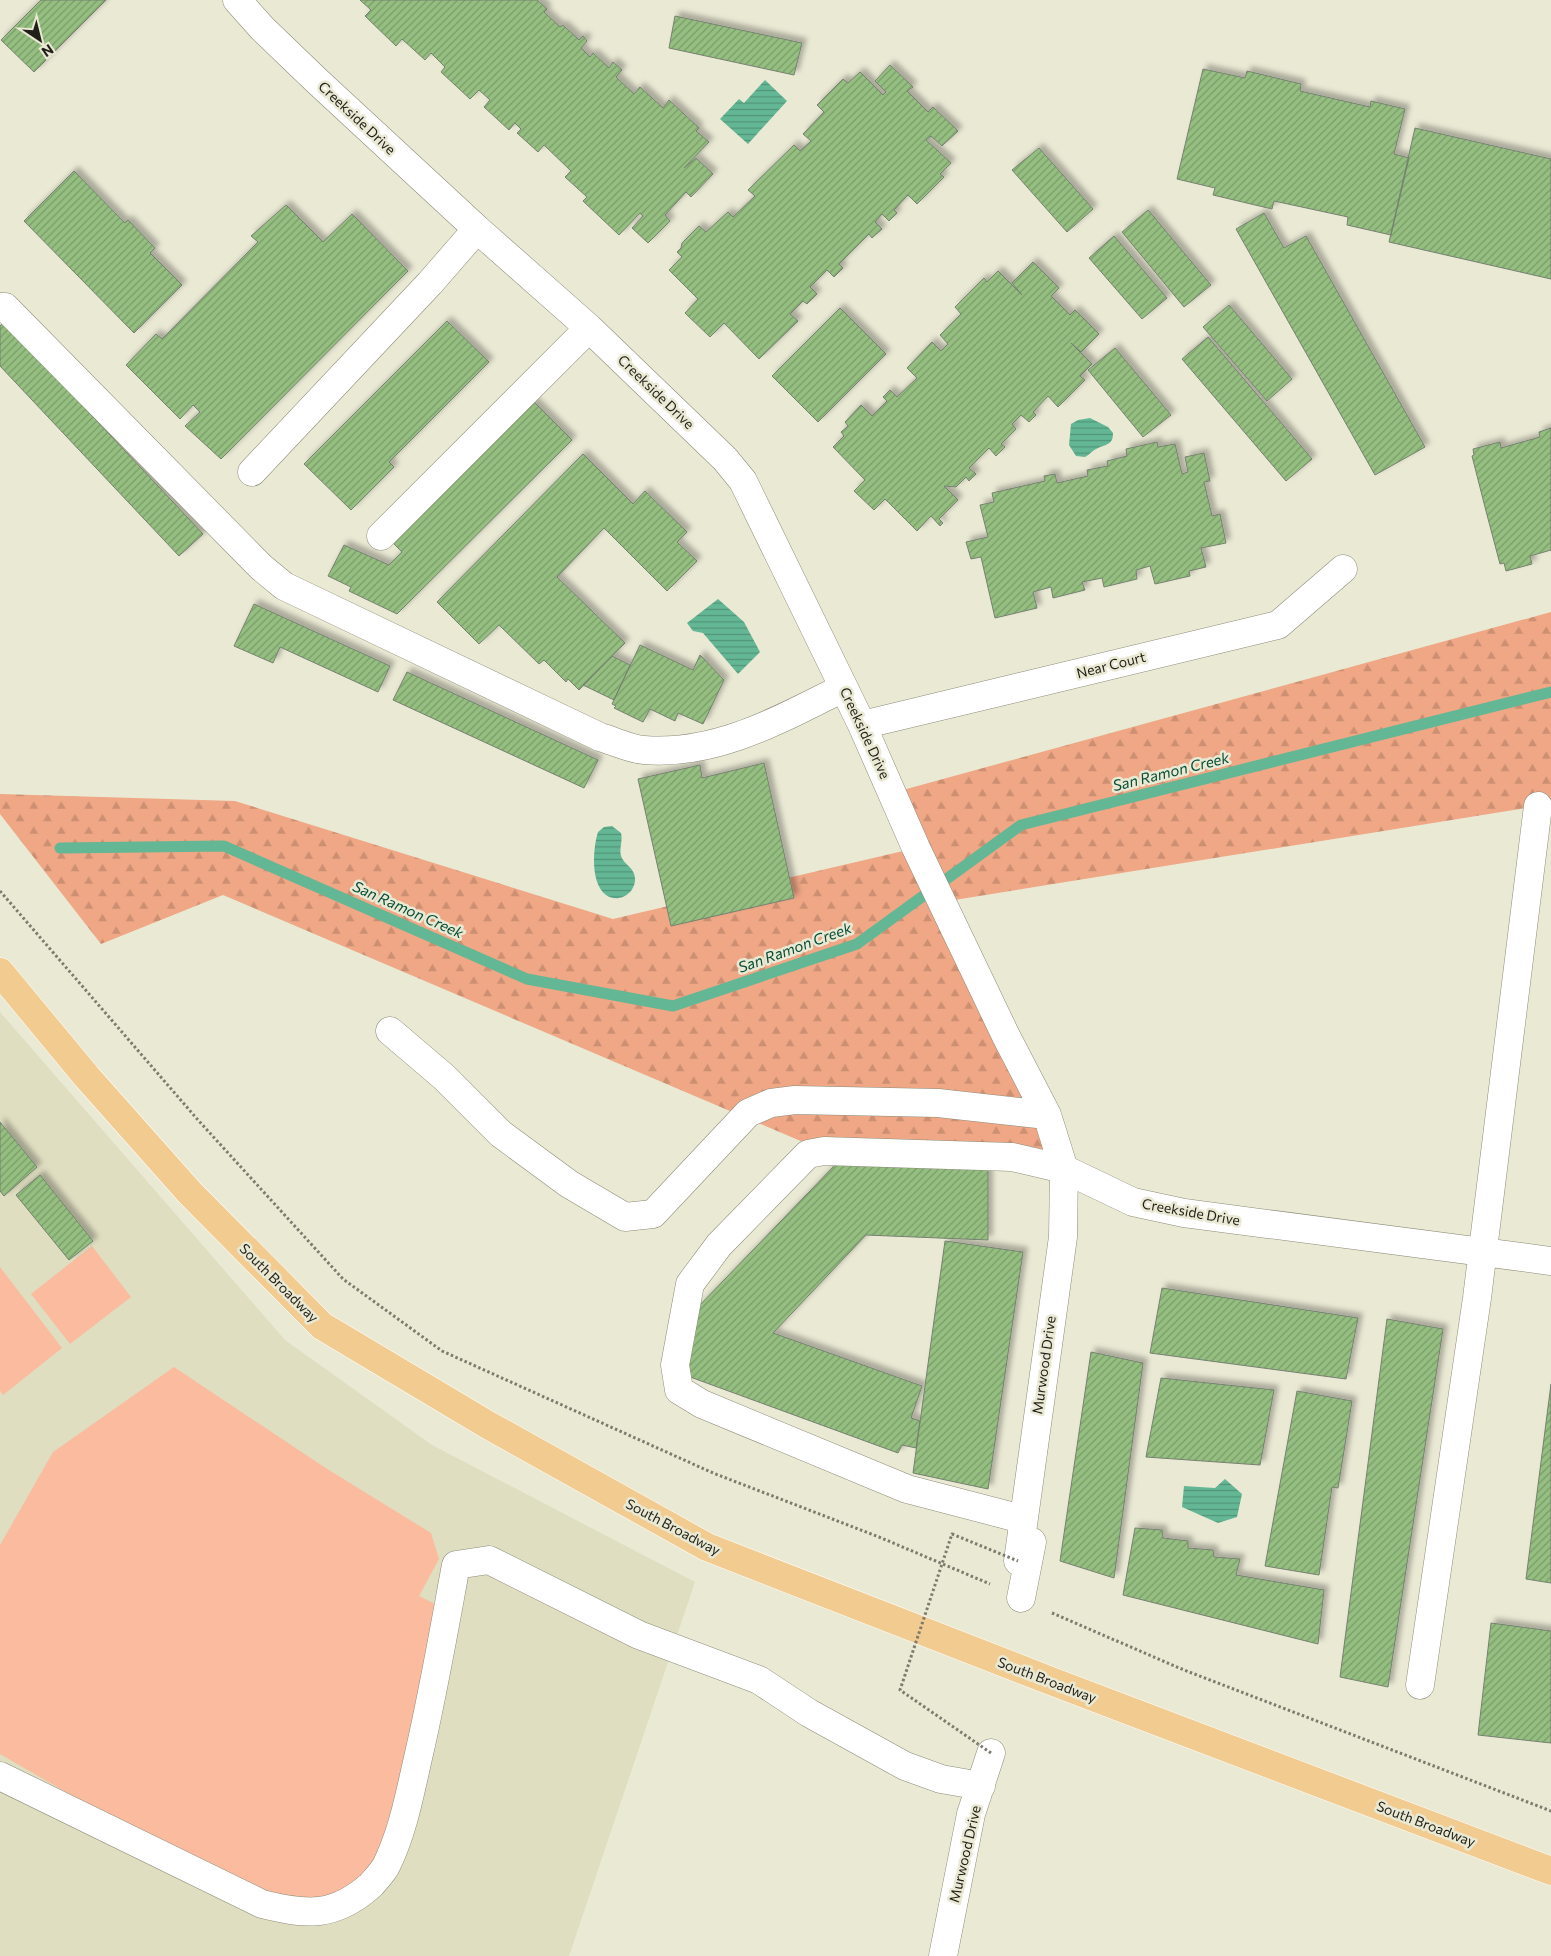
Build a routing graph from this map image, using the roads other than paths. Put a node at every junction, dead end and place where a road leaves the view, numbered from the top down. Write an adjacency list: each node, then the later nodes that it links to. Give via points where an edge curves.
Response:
1 (237, 0): 2 (street, Creekside Drive, via 316,80)
2 (476, 228): 4 (street, Creekside Drive); 5 (street, via 430,283)
3 (0, 307): 8 (street, via 5,307 254,561 284,586 600,737 642,750 695,749 759,730)
4 (589, 328): 6 (street); 8 (street, Creekside Drive, via 725,459 743,481)
5 (252, 472)
6 (381, 536)
7 (1343, 569): 9 (street, Near Court, via 1278,625)
8 (843, 688): 9 (street, Creekside Drive)
9 (862, 725): 13 (street, Creekside Drive, via 916,848)
10 (1538, 806): 16 (street)
11 (0, 972): 25 (main road, South Broadway, via 190,1193 322,1326 488,1425 707,1547 1051,1682)
12 (390, 1031): 13 (street, via 444,1077 501,1134 569,1184 624,1217 654,1214 748,1113 771,1103 795,1100 938,1103)
13 (1047, 1115): 14 (street, Creekside Drive)
14 (1064, 1169): 16 (street, Creekside Drive, via 1133,1202 1184,1213); 18 (street, Murwood Drive, via 1063,1237); 18 (street, via 1012,1158 824,1151 808,1154 719,1244 690,1284 675,1365 679,1390 702,1404 907,1489)
15 (1082, 1235): 20 (street)
16 (1481, 1252): 17 (street, Creekside Drive); 21 (street)
17 (1551, 1261)
18 (1022, 1519): 19 (street, Murwood Drive)
19 (1018, 1561)
20 (1021, 1598)
21 (1420, 1685)
22 (991, 1753): 24 (street, Murwood Drive)
23 (0, 1776): 24 (street, via 262,1904 297,1913 317,1913 343,1904 371,1885 387,1865 408,1803 456,1565 489,1560 639,1635 759,1680 809,1714 905,1766 941,1779)
24 (981, 1786): 26 (street, Murwood Drive, via 972,1814)
25 (1551, 1871)
26 (943, 1956)

